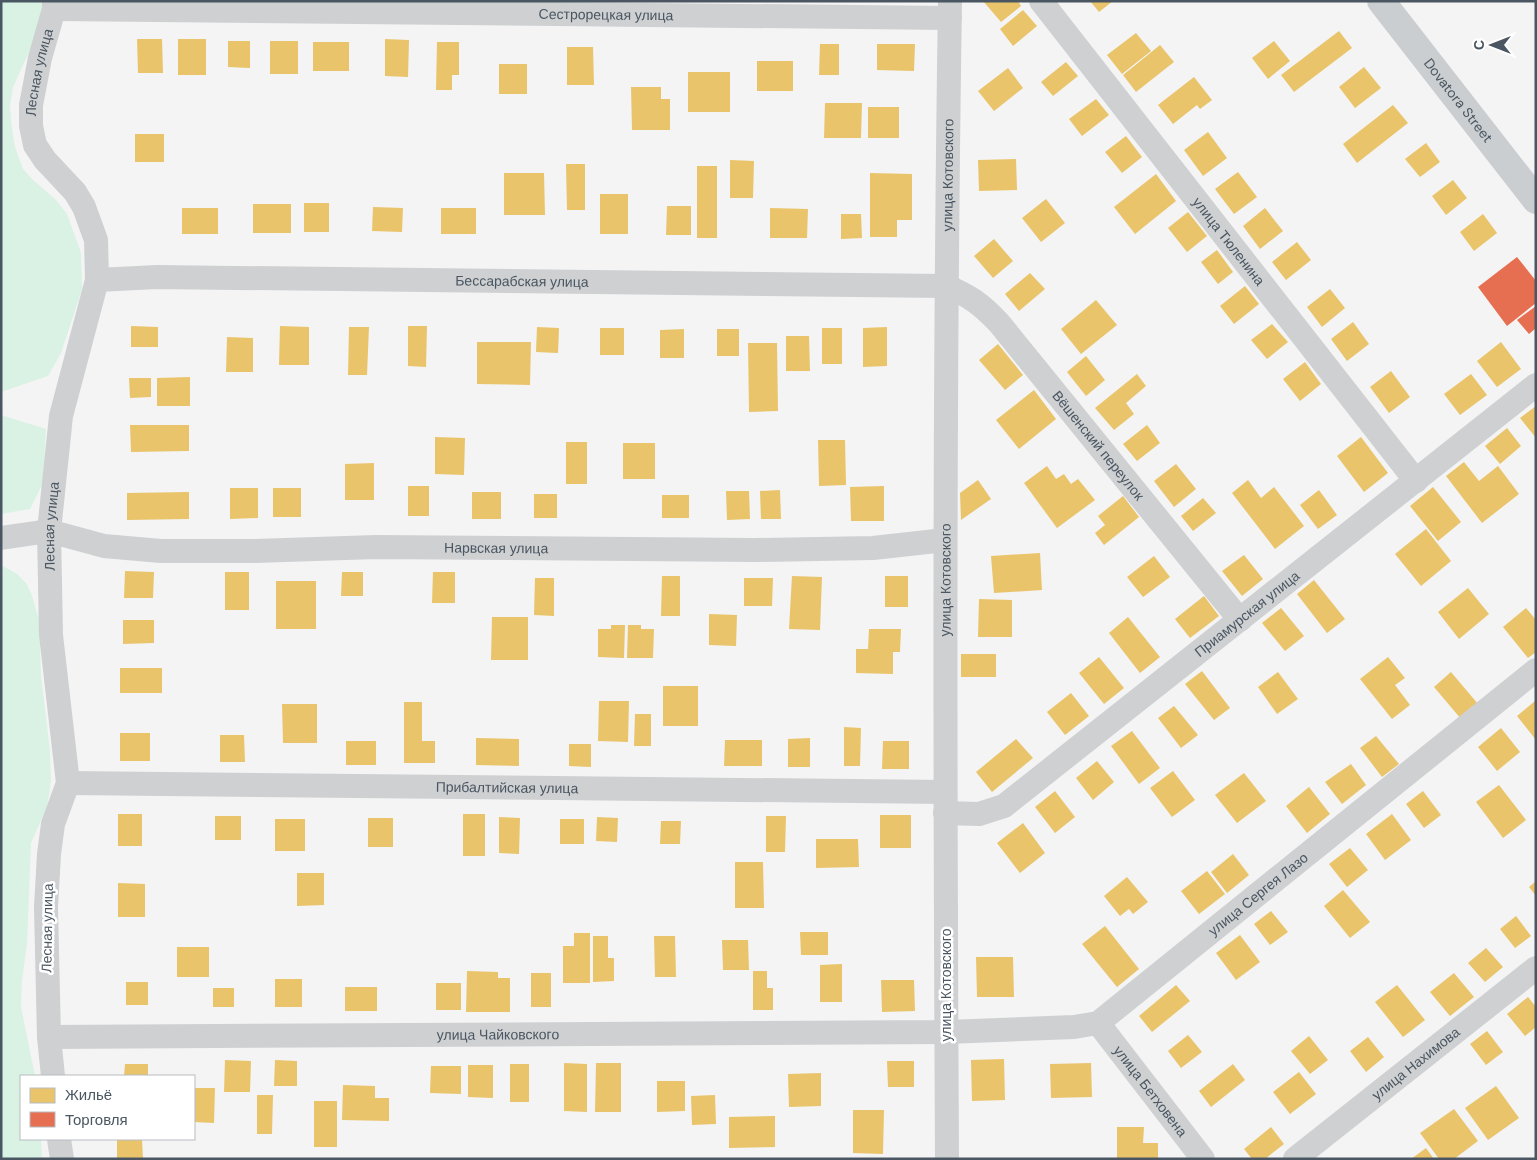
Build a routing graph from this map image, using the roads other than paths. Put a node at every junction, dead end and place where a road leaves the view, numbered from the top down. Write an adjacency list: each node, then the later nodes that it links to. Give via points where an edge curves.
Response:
1 (1041, 1): 9 (street, улица Тюленина)
2 (1381, 1): 5 (main road, Dovatora Street)
3 (54, 5): 4 (street, Сестрорецкая улица); 6 (street, Лесная улица, via 31,105 31,126 35,145 84,206 96,240)
4 (950, 9): 7 (street, улица Котовского)
5 (1536, 200)
6 (97, 280): 7 (street, Бессарабская улица, via 158,277); 10 (street, Лесная улица, via 61,416)
7 (946, 286): 12 (street, улица Котовского); 13 (street, Вёшенский переулок, via 970,296 999,323)
8 (1536, 385): 9 (street, Приамурская улица)
9 (1416, 481): 13 (street, Приамурская улица)
10 (49, 531): 11 (street); 12 (street, Нарвская улица, via 104,546 161,551 376,547 755,550 872,548); 15 (street, Лесная улица, via 51,635)
11 (1, 538)
12 (945, 540): 16 (street, улица Котовского)
13 (1240, 620): 16 (street, Приамурская улица, via 1004,806 979,814)
14 (1536, 670): 18 (street, улица Сергея Лазо)
15 (68, 783): 16 (street, Прибалтийская улица); 20 (street, Лесная улица, via 54,824 49,854 46,908)
16 (946, 802): 19 (street, улица Котовского)
17 (1536, 968): 26 (street, улица Нахимова)
18 (1098, 1023): 19 (street, улица Сергея Лазо, via 1074,1027); 25 (street, улица Бетховена)
19 (946, 1032): 20 (street, улица Чайковского); 24 (street, улица Котовского)
20 (49, 1037): 21 (street, Лесная улица)
21 (53, 1075)
22 (59, 1140): 23 (street)
23 (62, 1159)
24 (947, 1159)
25 (1204, 1159)
26 (1295, 1159)

